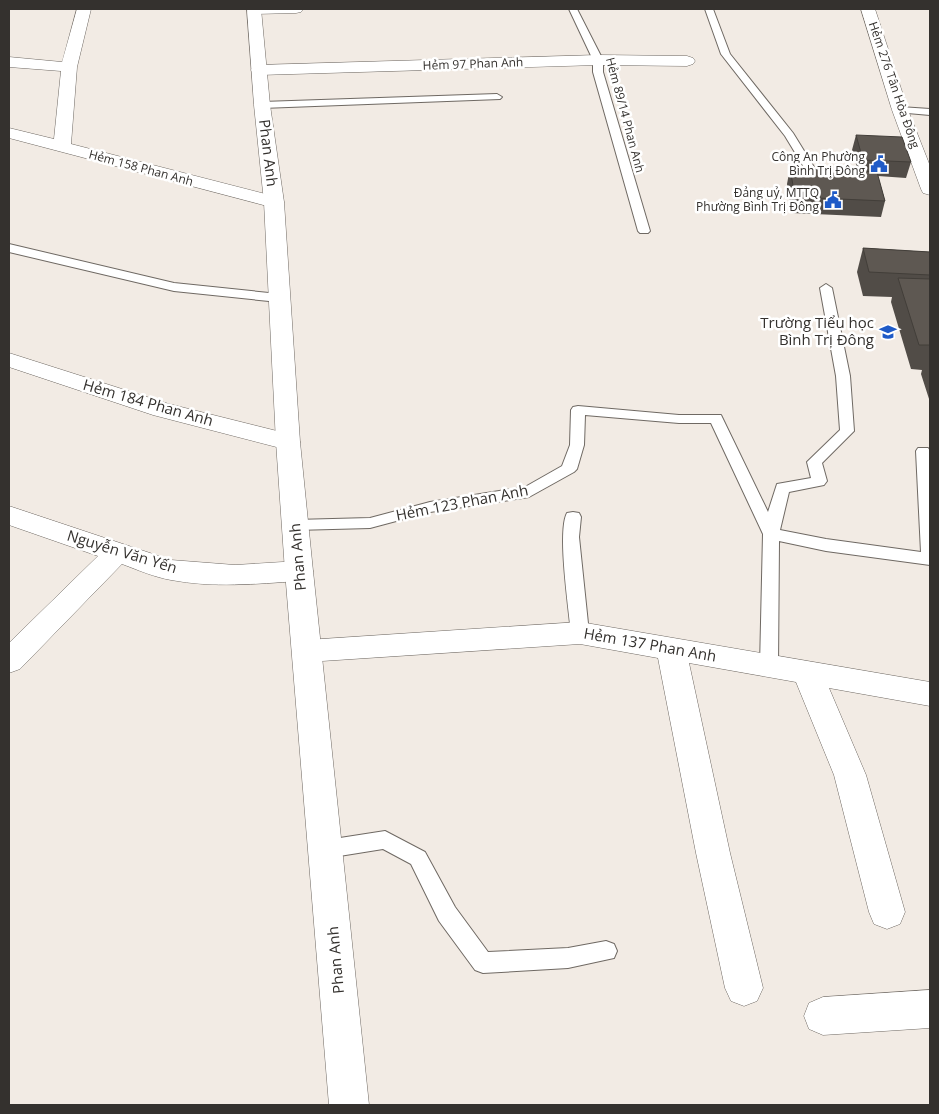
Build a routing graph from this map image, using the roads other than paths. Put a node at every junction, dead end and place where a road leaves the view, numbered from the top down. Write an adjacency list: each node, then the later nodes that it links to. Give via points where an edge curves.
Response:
1 (84, 9): 10 (street)
2 (254, 9): 3 (street); 11 (street, Phan Anh)
3 (296, 9)
4 (573, 9): 7 (lane, Hẻm 89/14 Phan Anh)
5 (709, 9): 18 (lane, via 726,54)
6 (868, 9): 14 (street, Hẻm 276 Tân Hòa Đông)
7 (598, 60): 8 (street, Hẻm 97 Phan Anh); 11 (street, Hẻm 97 Phan Anh); 21 (lane, Hẻm 89/14 Phan Anh, via 598,72)
8 (687, 61)
9 (9, 62): 10 (street)
10 (69, 68): 17 (street)
11 (259, 70): 13 (street, Phan Anh)
12 (497, 98): 13 (lane)
13 (262, 105): 20 (street, Phan Anh)
14 (900, 110): 15 (lane); 19 (street, Hẻm 276 Tân Hòa Đông)
15 (930, 112)
16 (9, 133): 17 (street, Hẻm 158 Phan Anh)
17 (62, 147): 20 (street, Hẻm 158 Phan Anh)
18 (809, 166)
19 (930, 189)
20 (274, 202): 24 (street, Phan Anh)
21 (644, 231)
22 (9, 248): 24 (lane, via 174,287)
23 (826, 288): 31 (lane, via 843,376 847,432 814,462 819,481 782,488)
24 (279, 298): 26 (street, Phan Anh)
25 (9, 360): 26 (street, Hẻm 184 Phan Anh, via 161,410)
26 (288, 442): 30 (street, Phan Anh)
27 (923, 451): 33 (lane)
28 (9, 515): 32 (street, Nguyễn Văn Yến)
29 (573, 517): 35 (lane, via 571,537)
30 (295, 525): 31 (lane, Hẻm 123 Phan Anh, via 370,523 430,507 529,492 569,469 577,445 578,410 679,419 716,418); 34 (street, Phan Anh)
31 (771, 534): 33 (lane, via 826,546); 39 (lane)
32 (117, 553): 34 (street, Nguyễn Văn Yến, via 169,570 202,574); 38 (street)
33 (930, 559)
34 (299, 571): 37 (street, Phan Anh)
35 (580, 633): 36 (street, Hẻm 137 Phan Anh); 37 (street, Hẻm 137 Phan Anh)
36 (671, 648): 39 (street, Hẻm 137 Phan Anh); 45 (street)
37 (307, 651): 42 (street, Phan Anh)
38 (9, 661)
39 (769, 666): 40 (street, Hẻm 137 Phan Anh)
40 (807, 673): 41 (street, Hẻm 137 Phan Anh); 43 (street, via 850,775)
41 (930, 694)
42 (326, 849): 44 (lane, via 384,840 418,858 447,914 483,963 568,958); 48 (street, Phan Anh)
43 (887, 912)
44 (606, 951)
45 (744, 988)
46 (930, 1009): 47 (street)
47 (823, 1016)
48 (349, 1105)

